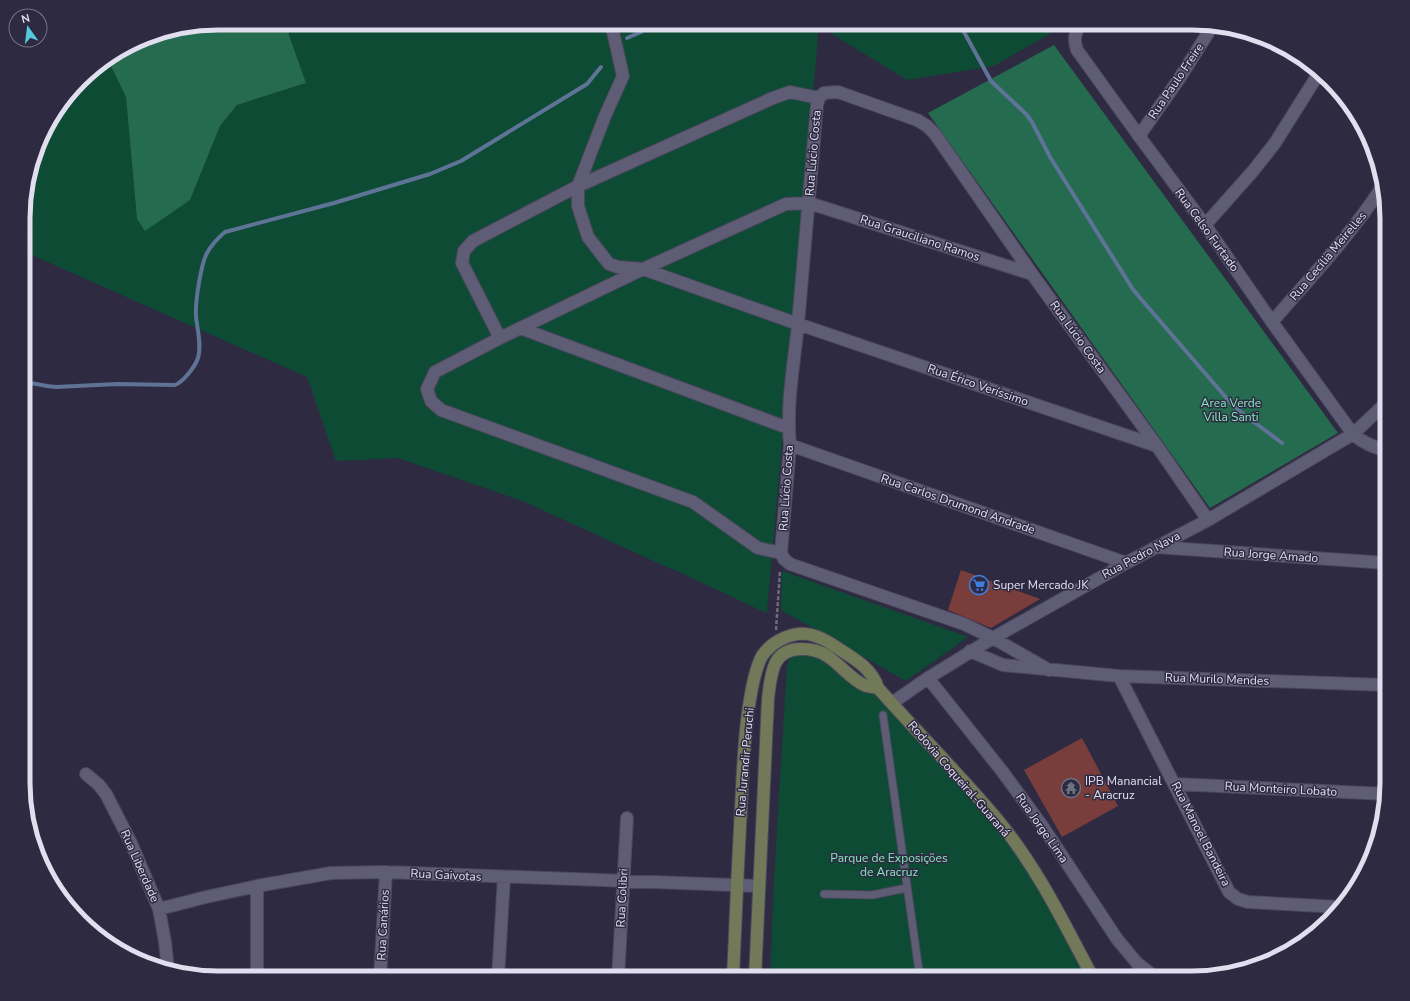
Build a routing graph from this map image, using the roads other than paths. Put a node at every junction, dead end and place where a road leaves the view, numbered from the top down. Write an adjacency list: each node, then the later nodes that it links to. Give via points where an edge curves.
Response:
1 (613, 30): 7 (street, via 623,76)
2 (1077, 30): 6 (street, Rua Celso Furtado, via 1074,43 1077,50)
3 (1209, 31): 6 (street, Rua Paulo Freire)
4 (1316, 77): 10 (street, via 1254,171)
5 (819, 98): 7 (street, via 790,92 773,98); 9 (street, Rua Lúcio Costa); 12 (street, Rua Lúcio Costa, via 824,93 838,92 917,120 927,126 941,142)
6 (1139, 136): 10 (street, Rua Celso Furtado)
7 (578, 186): 11 (street, via 578,206 582,219 588,237 600,253 609,264); 16 (street, via 473,241 464,251 462,263)
8 (1378, 193): 13 (street, Rua Cecília Meirelles, via 1337,248)
9 (808, 203): 11 (street, via 786,204); 12 (street, Rua Grauciliano Ramos); 14 (street, Rua Lúcio Costa)
10 (1205, 225): 13 (street, Rua Celso Furtado)
11 (643, 269): 14 (street, Rua Érico Veríssimo); 15 (street)
12 (1032, 274): 21 (street, Rua Lúcio Costa)
13 (1272, 322): 19 (street, Rua Celso Furtado)
14 (798, 324): 18 (street, Rua Lúcio Costa); 21 (street, Rua Érico Veríssimo)
15 (520, 328): 16 (street); 18 (street)
16 (500, 338): 25 (street, via 435,372 427,389 431,401 441,410 693,502 758,548)
17 (1380, 409): 19 (street, Rua Pedro Nava)
18 (788, 428): 20 (street, Rua Lúcio Costa)
19 (1353, 434): 22 (street, via 1361,441); 23 (street, Rua Pedro Nava)
20 (790, 445): 25 (street, Rua Lúcio Costa); 26 (street, Rua Carlos Drumond Andrade)
21 (1157, 446): 23 (street, Rua Lúcio Costa)
22 (1380, 448)
23 (1208, 520): 24 (street, Rua Pedro Nava)
24 (1155, 547): 26 (street, Rua Pedro Nava); 27 (street, Rua Jorge Amado)
25 (781, 553): 28 (street, via 790,564 957,622)
26 (1126, 563): 28 (street, Rua Pedro Nava)
27 (1380, 563)
28 (993, 638): 29 (street, Rua Pedro Nava); 31 (street, Rua Murilo Mendes)
29 (970, 651): 31 (street, Rua Murilo Mendes, via 1003,665); 34 (street, Rua Pedro Nava)
30 (856, 661): 36 (street, Rodovia Coqueiral-Guaraná, via 872,674); 47 (street, Rua Jurandir Peruchi, via 832,644 811,634 797,634 775,643 758,664 746,721)
31 (1048, 670): 33 (street, Rua Murilo Mendes)
32 (848, 672): 36 (street, Rodovia Coqueiral-Guaraná, via 867,686); 48 (street, Rua Jurandir Peruchi, via 817,651 794,649 777,659 771,675 768,699)
33 (1120, 676): 35 (street, Rua Murilo Mendes); 40 (street, Rua Manoel Bandeira)
34 (928, 678): 37 (street, Rua Pedro Nava); 62 (street, Rua Jorge Lima, via 1043,827 1117,939)
35 (1380, 685)
36 (878, 688): 37 (street, Rodovia Coqueiral-Guaraná)
37 (892, 703): 61 (street, Rodovia Coqueiral-Guaraná, via 997,820 1053,902)
38 (883, 715): 49 (lane)
39 (86, 774): 52 (street, Rua Liberdade, via 99,785 112,806)
40 (1175, 784): 41 (street, Rua Monteiro Lobato); 51 (street, Rua Manoel Bandeira, via 1224,883 1229,892 1238,899 1248,902)
41 (1380, 794)
42 (627, 818): 45 (street, Rua Colibri)
43 (386, 872): 44 (street, Rua Gaivotas); 46 (street, Rua Gaivotas, via 331,873); 55 (street, Rua Canários)
44 (504, 877): 45 (street, Rua Gaivotas); 56 (street)
45 (623, 882): 47 (street, Rua Gaivotas); 57 (street, Rua Colibri)
46 (257, 886): 52 (street, Rua Gaivotas); 54 (street)
47 (737, 886): 48 (street, Rua Gaivotas); 58 (street, Rua Jurandir Peruchi)
48 (759, 886): 59 (street, Rua Jurandir Peruchi)
49 (907, 888): 50 (lane, via 872,895); 60 (lane)
50 (824, 894)
51 (1333, 907)
52 (159, 909): 53 (street, Rua Liberdade)
53 (167, 964)
54 (257, 971)
55 (380, 971)
56 (498, 971)
57 (618, 971)
58 (734, 971)
59 (754, 971)
60 (919, 971)
61 (1089, 971)
62 (1148, 971)

